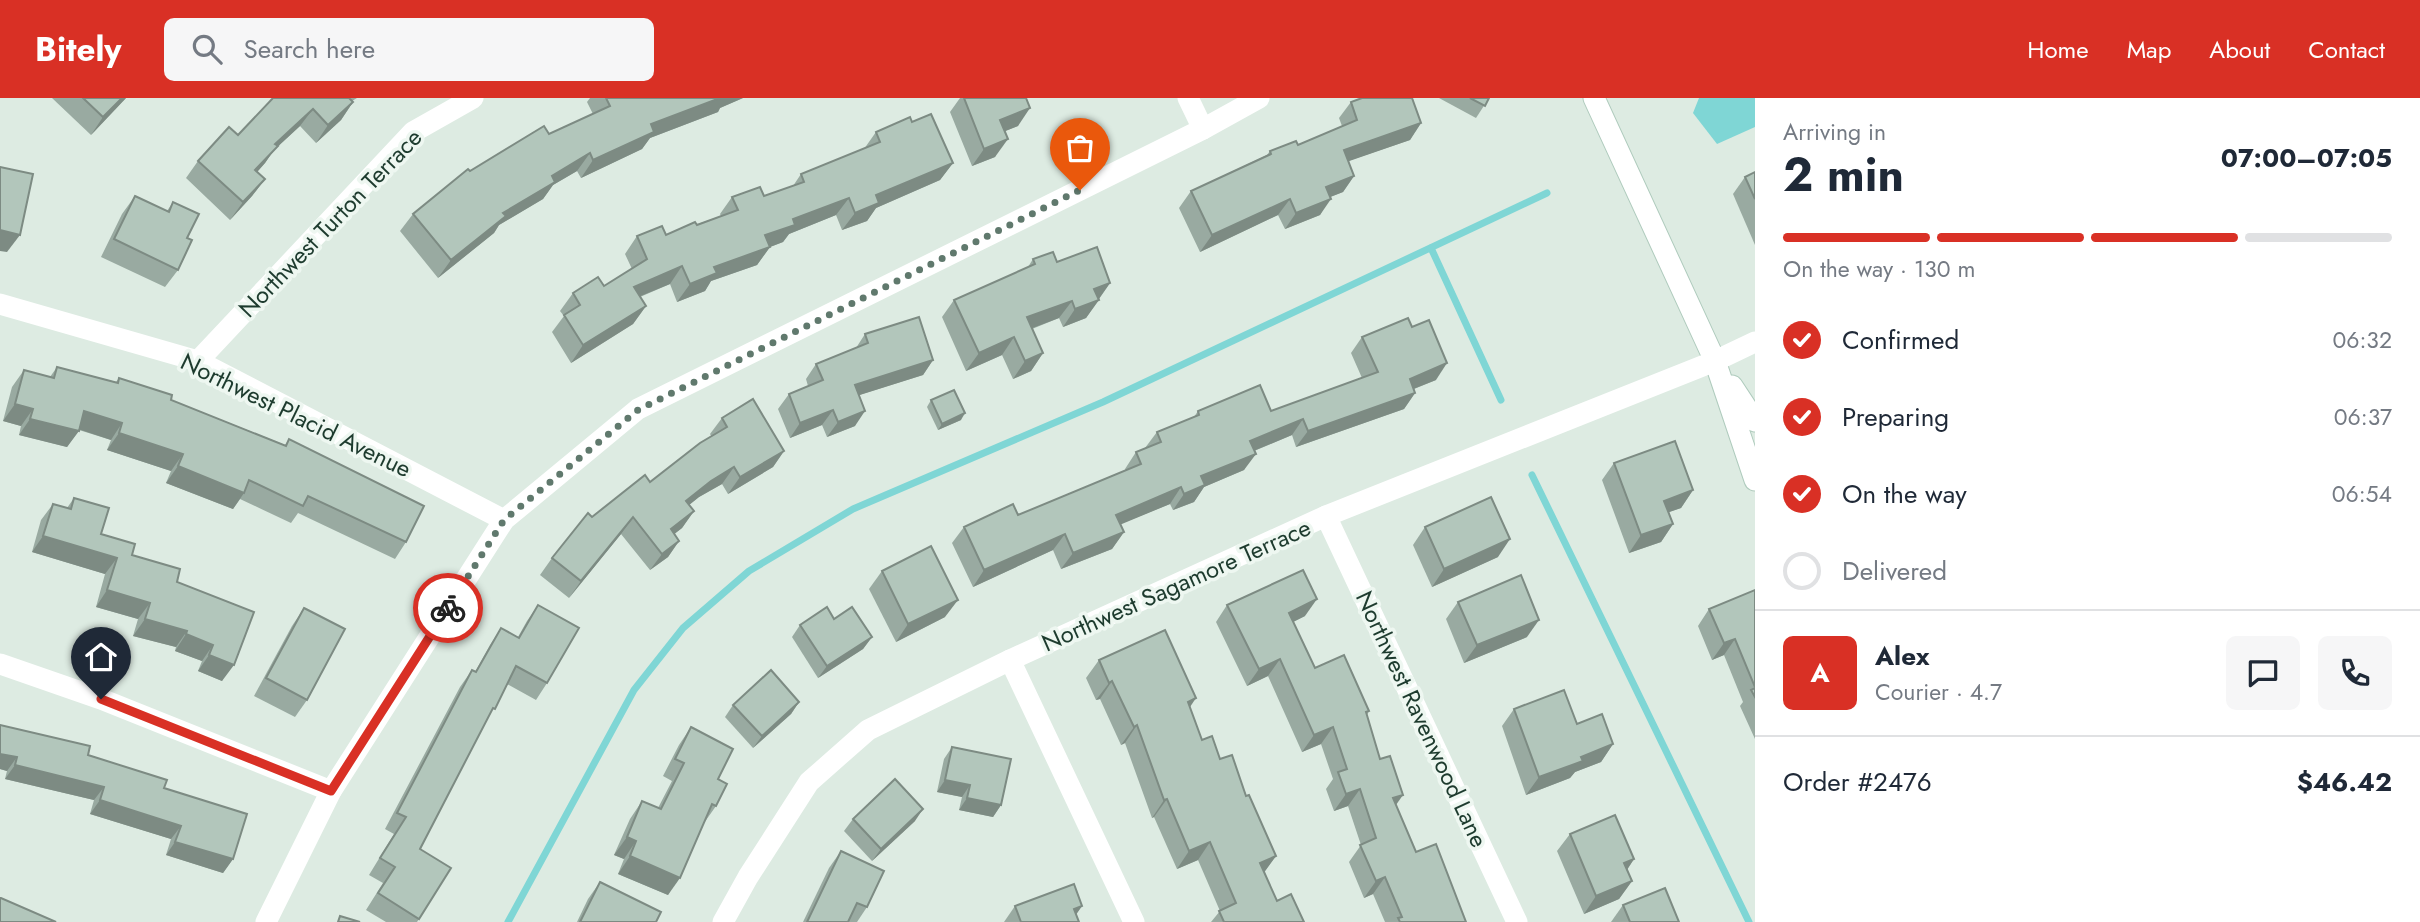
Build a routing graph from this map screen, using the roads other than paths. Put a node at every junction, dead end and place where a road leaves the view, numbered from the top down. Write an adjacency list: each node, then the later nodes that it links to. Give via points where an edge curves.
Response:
1 (473, 98): 8 (street, Northwest Turton Terrace, via 413,132)
2 (1188, 98): 5 (street)
3 (1259, 98): 5 (street)
4 (1594, 98): 9 (street)
5 (1203, 129): 13 (street, via 638,410)
6 (0, 304): 8 (street, Northwest Placid Avenue)
7 (1755, 342): 9 (street, Northwest Sagamore Terrace)
8 (198, 361): 13 (street, Northwest Placid Avenue)
9 (1715, 361): 10 (street); 11 (street); 12 (street, Northwest Sagamore Terrace)
10 (1755, 421)
11 (1755, 480)
12 (1326, 516): 14 (street, Northwest Sagamore Terrace); 20 (street, Northwest Ravenwood Lane)
13 (504, 520): 16 (street)
14 (1010, 660): 18 (street, Northwest Sagamore Terrace, via 867,730 809,782); 19 (street)
15 (0, 664): 16 (street, via 101,699)
16 (331, 791): 17 (street)
17 (267, 922)
18 (723, 922)
19 (1134, 922)
20 (1517, 922)

